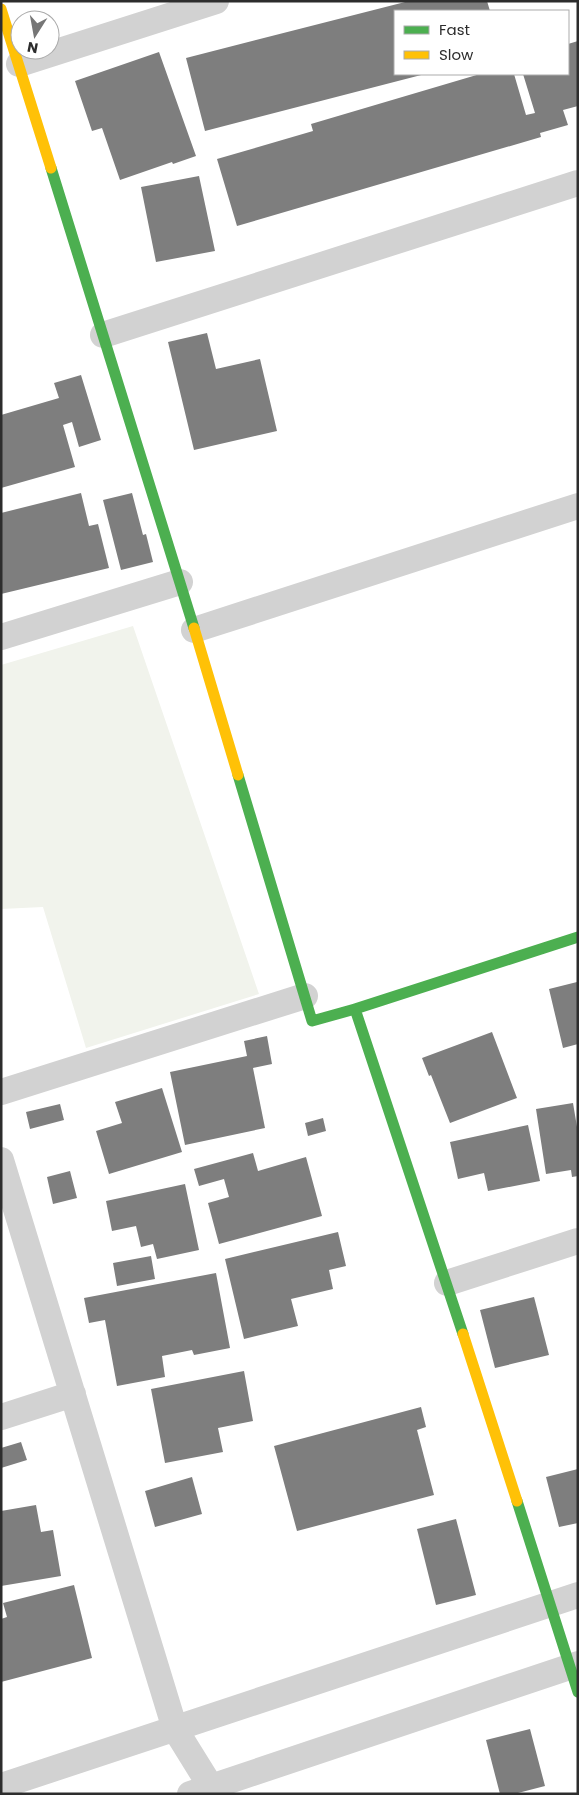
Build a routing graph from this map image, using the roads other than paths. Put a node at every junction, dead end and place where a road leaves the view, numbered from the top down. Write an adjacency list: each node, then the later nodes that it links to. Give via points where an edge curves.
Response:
1 (216, 1): 3 (street)
2 (1, 9): 3 (street)
3 (19, 64): 5 (street)
4 (578, 183): 5 (street)
5 (103, 335): 7 (street)
6 (578, 506): 8 (street)
7 (180, 582): 8 (street); 9 (street)
8 (194, 630): 11 (street)
9 (1, 637)
10 (578, 937): 12 (street)
11 (305, 996): 12 (street, via 312,1021); 13 (street)
12 (355, 1010): 16 (street)
13 (1, 1092)
14 (1, 1160): 17 (street)
15 (578, 1241): 16 (street)
16 (447, 1283): 20 (street)
17 (73, 1394): 18 (street); 23 (street)
18 (1, 1417)
19 (578, 1595): 20 (street)
20 (549, 1605): 21 (street); 23 (street)
21 (574, 1666): 22 (street); 25 (street)
22 (578, 1692)
23 (175, 1729): 24 (street); 25 (street)
24 (1, 1786)
25 (205, 1791)

